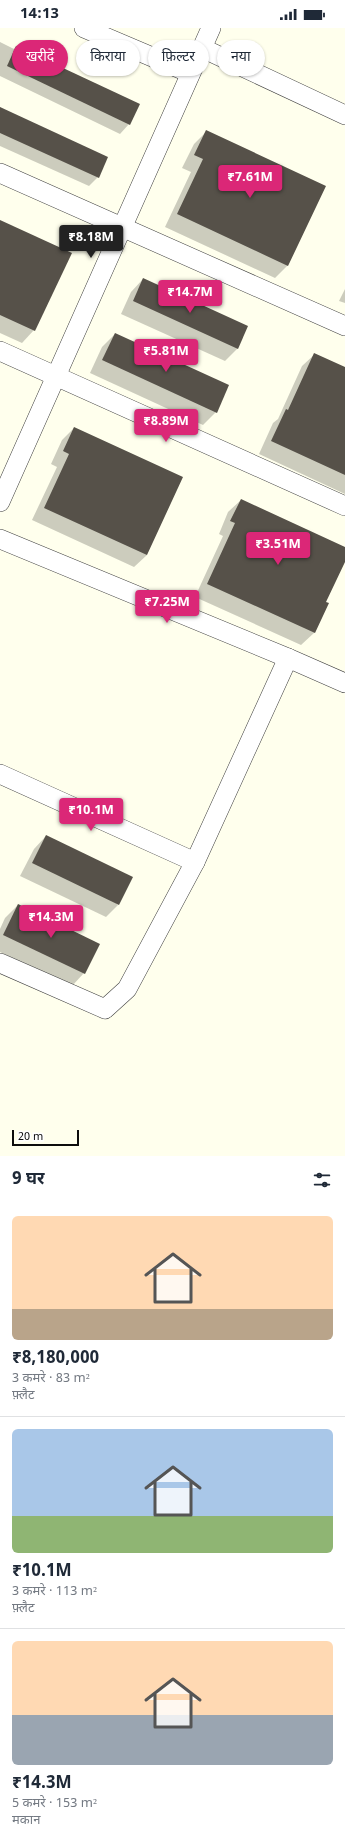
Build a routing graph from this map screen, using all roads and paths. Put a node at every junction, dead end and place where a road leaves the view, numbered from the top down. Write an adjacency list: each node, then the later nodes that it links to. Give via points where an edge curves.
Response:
1 (84, 28): 5 (street)
2 (210, 28): 3 (street)
3 (205, 40)
4 (209, 51): 7 (street)
5 (148, 55)
6 (189, 76): 9 (street)
7 (345, 115)
8 (0, 174): 9 (street)
9 (122, 227): 10 (street); 12 (street)
10 (345, 326)
11 (0, 351): 12 (street)
12 (56, 376): 13 (street); 14 (street)
13 (0, 502)
14 (345, 506)
15 (0, 539): 16 (street)
16 (288, 658): 17 (street); 19 (street)
17 (345, 683)
18 (0, 774): 19 (street)
19 (195, 862): 20 (street, via 127,989 105,1009)
20 (0, 963)

